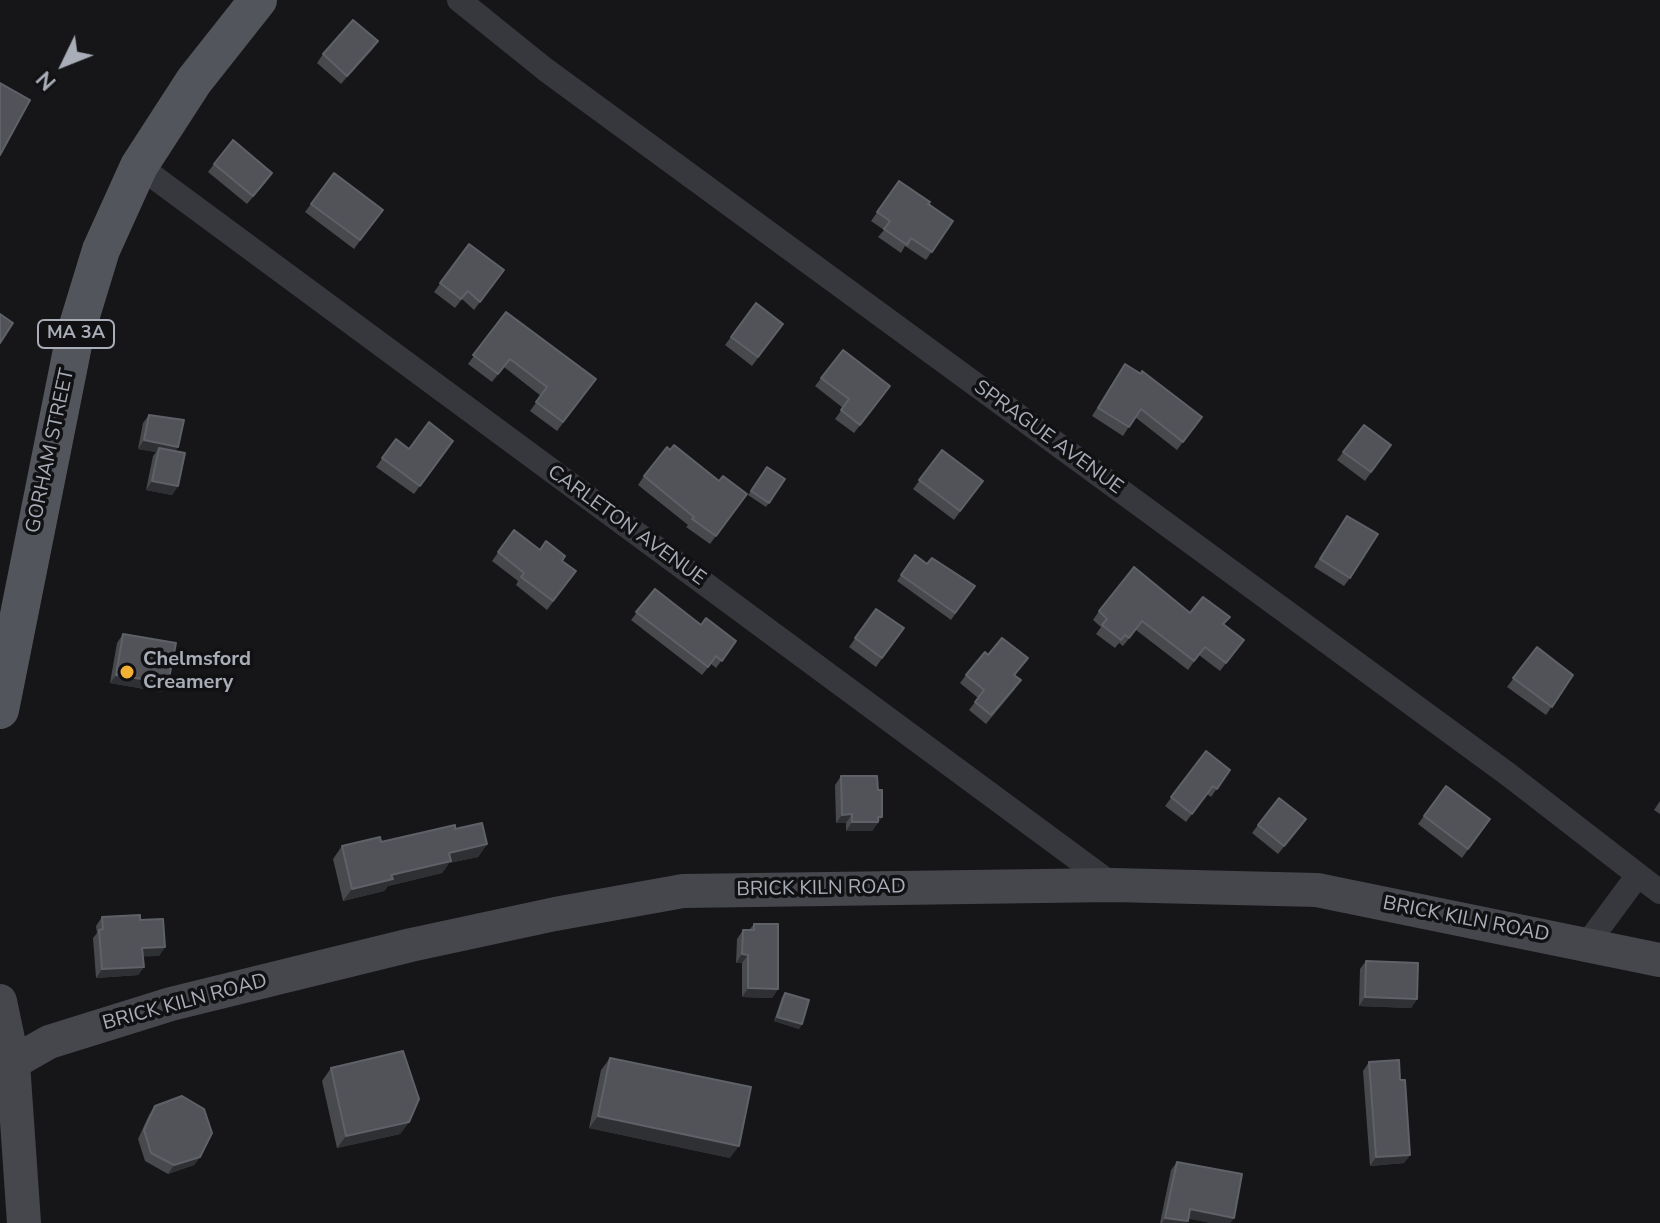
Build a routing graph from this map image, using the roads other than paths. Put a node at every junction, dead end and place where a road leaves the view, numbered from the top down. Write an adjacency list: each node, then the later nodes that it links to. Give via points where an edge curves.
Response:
1 (258, 0): 3 (main road, GORHAM STREET / MA 3A, via 194,81)
2 (459, 0): 5 (street, SPRAGUE AVENUE, via 546,70)
3 (139, 166): 4 (main road, GORHAM STREET / MA 3A, via 101,250 75,335); 6 (street, CARLETON AVENUE)
4 (0, 710)
5 (1638, 875): 7 (street, SPRAGUE AVENUE); 8 (street)
6 (1113, 885): 8 (street, BRICK KILN ROAD, via 1317,890); 11 (street, BRICK KILN ROAD, via 683,891 411,945 171,1004 49,1042)
7 (1660, 892)
8 (1587, 944): 9 (street, BRICK KILN ROAD)
9 (1660, 960)
10 (0, 1001): 11 (street)
11 (7, 1066): 12 (street)
12 (24, 1223)

